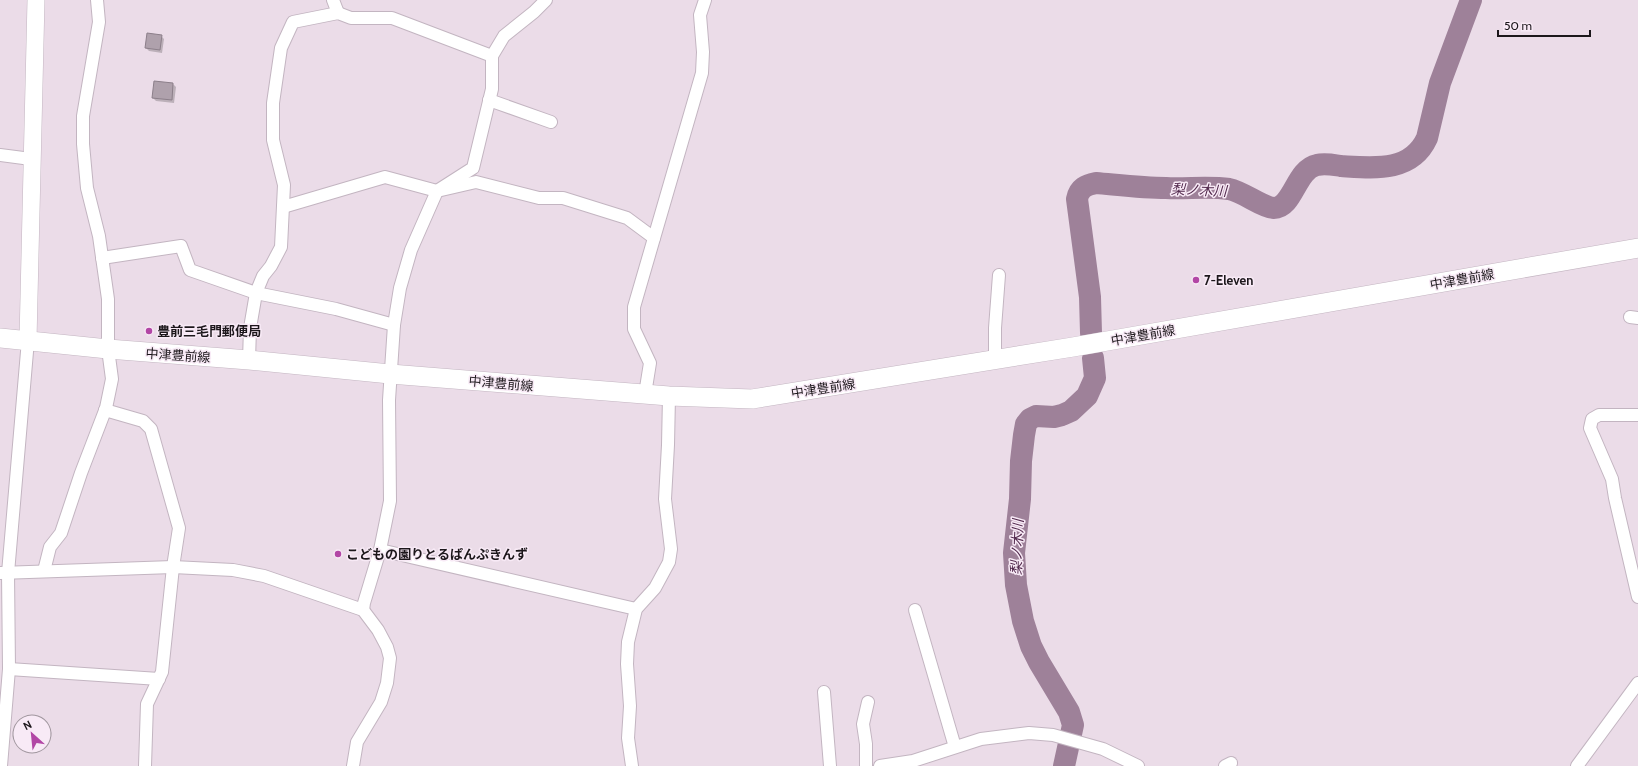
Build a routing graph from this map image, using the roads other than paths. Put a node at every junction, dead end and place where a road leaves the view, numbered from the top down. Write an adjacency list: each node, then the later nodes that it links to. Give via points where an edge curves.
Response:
1 (36, 0): 11 (street)
2 (98, 0): 16 (street, via 99,22 83,116 83,144 87,188)
3 (333, 0): 6 (street)
4 (546, 0): 7 (street, via 504,36)
5 (705, 0): 14 (street, via 700,15 702,73)
6 (338, 13): 7 (street, via 351,18 392,18); 13 (street, via 292,22 281,48 273,103 273,140 284,185)
7 (492, 56): 8 (street, via 492,89)
8 (489, 100): 9 (street); 12 (street, via 473,168)
9 (551, 122)
10 (0, 155): 11 (street)
11 (31, 159): 21 (street)
12 (437, 191): 13 (street, via 385,177); 14 (street, via 476,182 539,198 563,198 627,218); 19 (street, via 411,250 400,288)
13 (283, 207): 18 (street, via 281,247)
14 (654, 238): 26 (street, via 634,307 634,329 650,363)
15 (1638, 248): 23 (main road, 中津豊前線)
16 (102, 258): 18 (street, via 181,246 190,270); 22 (street, via 108,299)
17 (998, 275): 23 (street)
18 (256, 293): 19 (street, via 336,309); 24 (street, via 250,328)
19 (394, 325): 25 (street)
20 (0, 338): 21 (main road, 中津豊前線)
21 (28, 340): 22 (main road, 中津豊前線); 33 (street)
22 (108, 350): 24 (main road, 中津豊前線); 28 (street, via 112,379)
23 (995, 359): 27 (main road, 中津豊前線, via 752,399)
24 (249, 360): 25 (main road, 中津豊前線)
25 (390, 374): 26 (main road, 中津豊前線); 30 (street, via 390,501)
26 (645, 394): 27 (main road, 中津豊前線)
27 (669, 396): 35 (street, via 665,499 671,549 669,562 655,588)
28 (106, 410): 31 (street, via 143,421 151,429 179,528); 32 (street, via 61,533 50,547)
29 (1638, 415): 34 (street, via 1600,414 1592,419 1590,428 1612,479)
30 (380, 550): 35 (street); 36 (street)
31 (173, 567): 32 (street); 36 (street, via 233,570 264,576); 39 (street, via 162,672)
32 (44, 571): 33 (street)
33 (4, 573): 38 (street)
34 (1638, 597)
35 (636, 609): 47 (street, via 628,642 627,664 630,706 628,738)
36 (363, 610): 46 (street, via 378,630 390,658 387,683 381,702 357,742)
37 (915, 610): 43 (street)
38 (9, 669): 39 (street); 44 (street)
39 (159, 679): 45 (street, via 147,704)
40 (1638, 683): 52 (street)
41 (824, 692): 48 (street)
42 (868, 702): 49 (street, via 863,724)
43 (955, 747): 50 (street, via 913,761); 51 (street, via 981,739 1029,733 1053,735 1103,749)
44 (1, 766)
45 (145, 766)
46 (353, 766)
47 (632, 766)
48 (830, 766)
49 (866, 766)
50 (880, 766)
51 (1138, 766)
52 (1577, 766)

